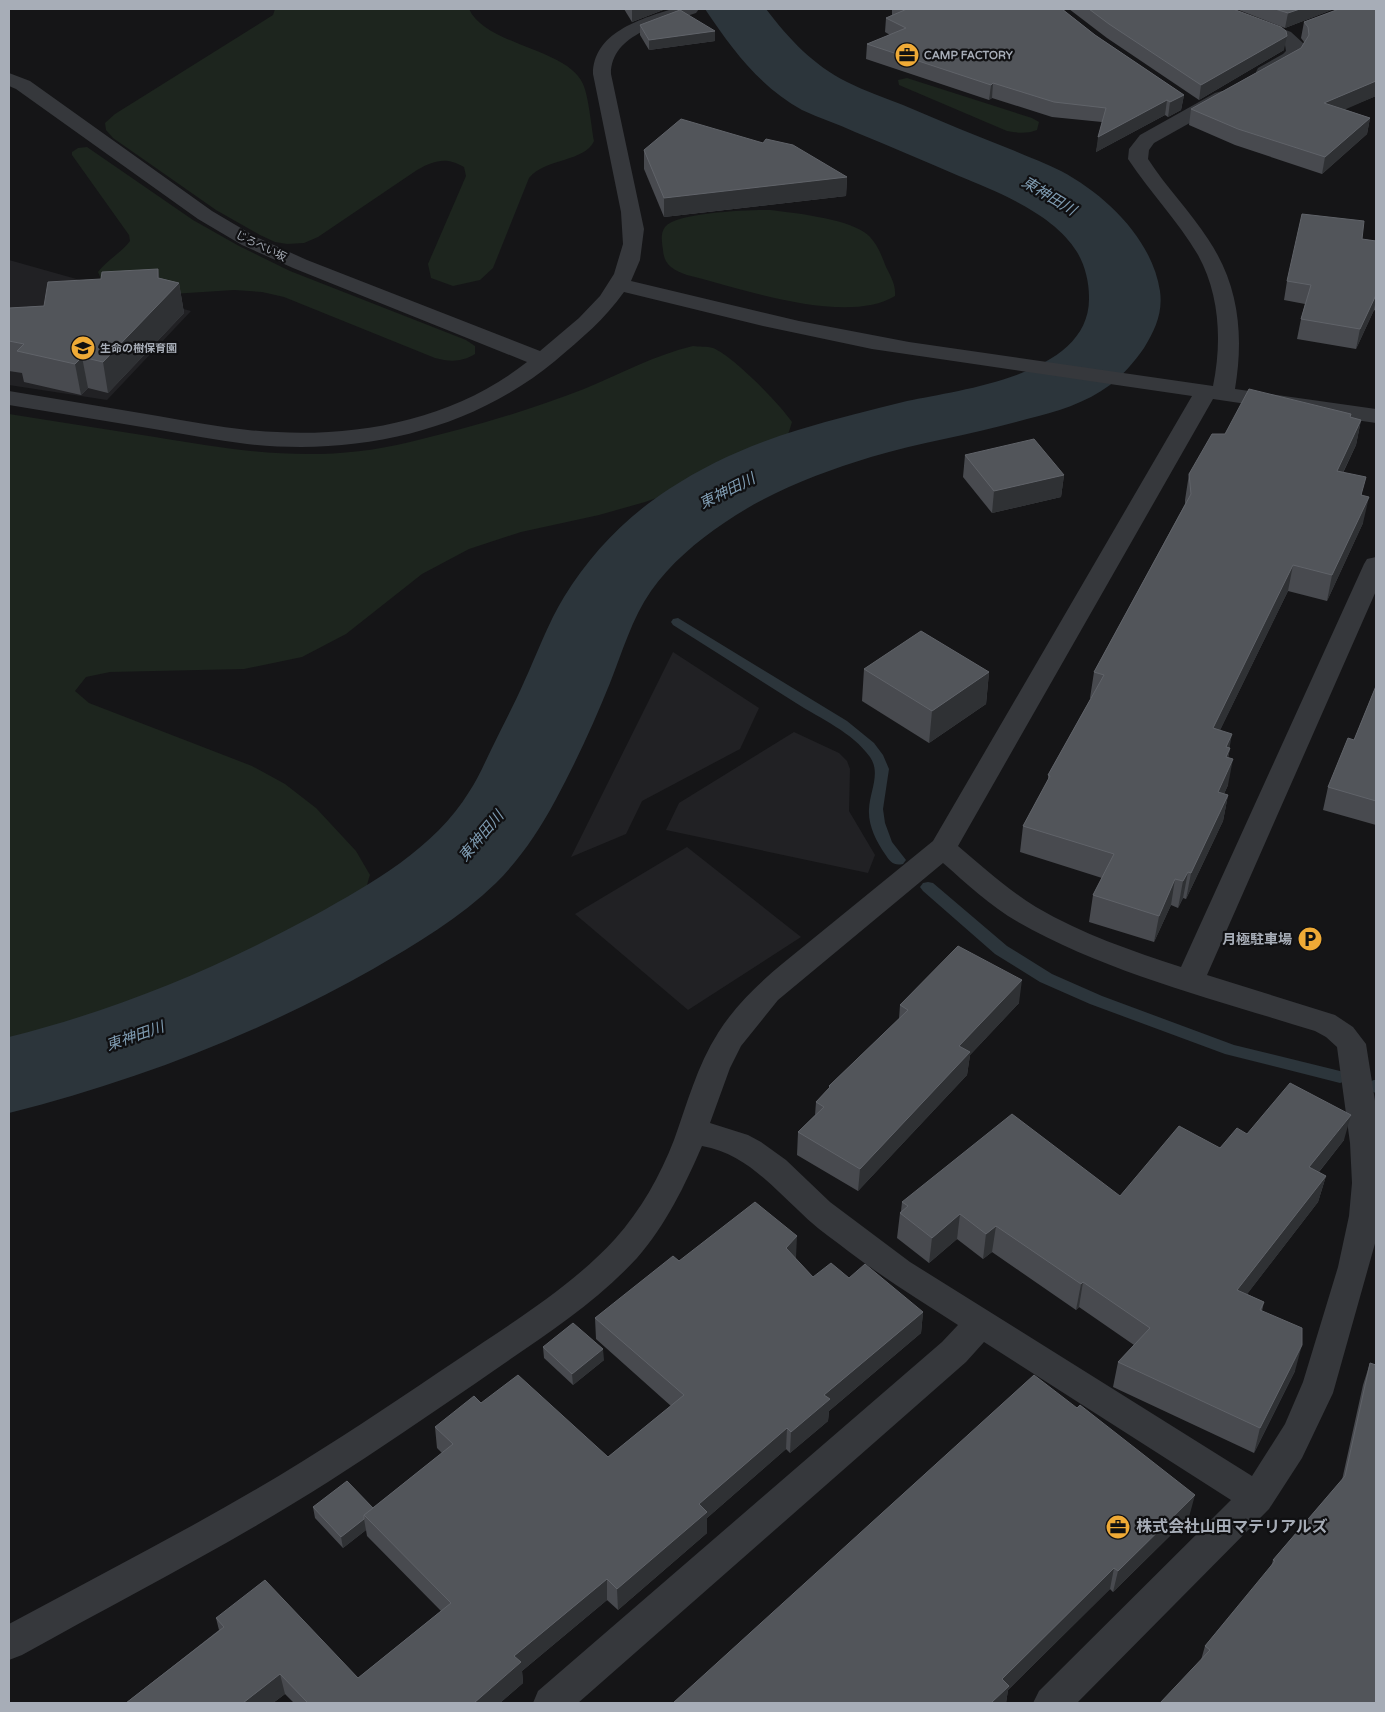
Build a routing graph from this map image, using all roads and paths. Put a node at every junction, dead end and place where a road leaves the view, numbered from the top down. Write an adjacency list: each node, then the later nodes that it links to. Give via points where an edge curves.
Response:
1 (690, 9): 4 (street, via 631,31 614,44 604,58 602,74 632,216 634,244 626,272)
2 (1216, 9): 6 (street, via 1294,33 1295,51 1290,58 1244,84 1190,105 1139,148 1138,159 1199,240 1221,282 1230,327 1229,365)
3 (9, 79): 5 (street, じろべい坂, via 204,215 249,241)
4 (618, 284): 5 (street, via 608,301 581,329); 6 (street, via 840,337)
5 (542, 360): 7 (street, via 500,391 438,419 363,436 324,439 247,437)
6 (1214, 393): 8 (street); 11 (street)
7 (9, 398)
8 (1370, 415): 9 (street, via 1362,424)
9 (1376, 437)
10 (1376, 564): 12 (street)
11 (943, 848): 12 (street, via 1026,914 1122,959); 13 (street, via 768,992 729,1040 715,1068)
12 (1190, 980): 14 (street, via 1325,1023 1345,1035 1351,1044)
13 (692, 1132): 15 (street, via 724,1138 757,1154 857,1241); 17 (street, via 672,1179 650,1217 626,1248 555,1310 315,1472)
14 (1371, 1194): 16 (street, via 1360,1245 1317,1391 1280,1465)
15 (981, 1323): 16 (street); 18 (street, via 954,1352)
16 (1257, 1498): 19 (street)
17 (9, 1643)
18 (551, 1703)
19 (1052, 1703)

